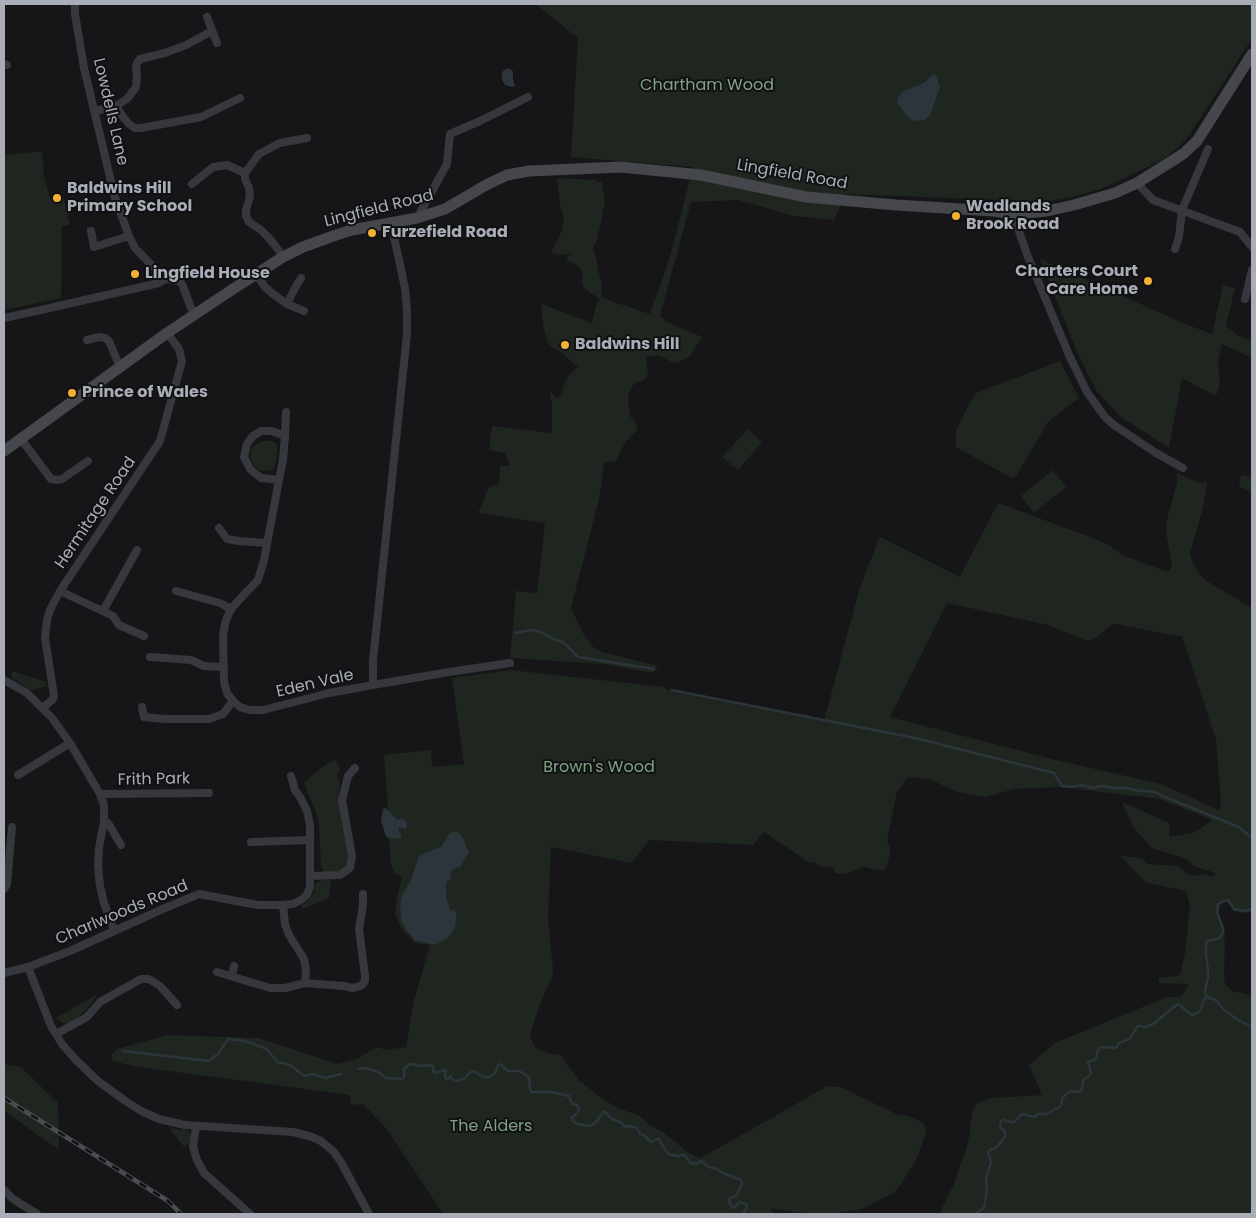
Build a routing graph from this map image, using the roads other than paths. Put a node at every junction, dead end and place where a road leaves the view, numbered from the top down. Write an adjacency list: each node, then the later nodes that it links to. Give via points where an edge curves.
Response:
1 (75, 4): 9 (street, Lowdells Lane, via 84,68)
2 (207, 17): 3 (street)
3 (212, 31): 4 (street); 8 (street, via 186,45 140,59 136,69 136,87 128,99)
4 (217, 43)
5 (1252, 54): 13 (street, Lingfield Road, via 1197,141 1183,154)
6 (528, 97): 17 (street, via 450,134 447,164)
7 (240, 98): 8 (street, via 201,117 141,128 129,124)
8 (116, 106): 9 (street)
9 (95, 111): 20 (street, Lowdells Lane)
10 (307, 138): 12 (street, via 280,143 259,154)
11 (1208, 149): 15 (street)
12 (245, 173): 14 (street, via 227,165 212,167); 23 (street, via 250,196 246,216 267,236)
13 (1136, 183): 15 (street, via 1152,200); 16 (street, Lingfield Road, via 1074,206)
14 (192, 184)
15 (1182, 210): 21 (street, via 1240,232); 22 (street)
16 (1013, 214): 17 (street, Lingfield Road, via 806,197 701,175 620,167 508,175 445,209); 41 (street, via 1028,257 1087,392 1114,425)
17 (418, 218): 18 (street, Lingfield Road)
18 (391, 223): 23 (street, Lingfield Road, via 336,235); 55 (street, via 405,288 407,334)
19 (91, 231): 20 (street, via 94,247)
20 (128, 236): 26 (street, Lowdells Lane)
21 (1252, 247)
22 (1175, 249)
23 (283, 258): 25 (street, Lingfield Road)
24 (1252, 270): 28 (street)
25 (256, 274): 29 (street, via 269,291); 31 (street, Lingfield Road)
26 (165, 278): 31 (street, Lowdells Lane, via 182,284); 32 (street, via 159,283)
27 (301, 278): 29 (street)
28 (1245, 299)
29 (287, 304): 30 (street)
30 (304, 311)
31 (196, 315): 33 (street, Lingfield Road)
32 (4, 318)
33 (167, 333): 35 (street, Lingfield Road); 46 (street, Hermitage Road, via 179,348 182,361 160,441)
34 (87, 340): 35 (street, via 99,337 109,341)
35 (121, 366): 38 (street, Lingfield Road)
36 (286, 412): 37 (street)
37 (285, 436): 42 (street); 42 (street, via 261,431 247,444 244,457 250,469 261,478)
38 (21, 440): 39 (street, Lingfield Road); 40 (street, via 51,479 62,479)
39 (4, 451)
40 (88, 461)
41 (1183, 468)
42 (279, 480): 44 (street)
43 (219, 528): 44 (street, via 227,539)
44 (267, 543): 48 (street, via 258,580)
45 (137, 550): 49 (street)
46 (60, 591): 49 (street); 58 (street, Hermitage Road, via 50,610 45,638 54,696)
47 (176, 591): 48 (street)
48 (231, 609): 53 (street, via 223,635)
49 (103, 611): 50 (street, via 113,616 118,625)
50 (144, 636)
51 (150, 657): 53 (street, via 191,660 204,666)
52 (510, 663): 55 (street, Eden Vale)
53 (223, 667): 56 (street, via 224,682)
54 (4, 680): 58 (street, via 26,693)
55 (373, 685): 56 (street, Eden Vale, via 263,710 250,710)
56 (233, 701): 57 (street, via 222,714 209,719 144,716)
57 (142, 707)
58 (42, 708): 59 (street)
59 (70, 743): 61 (street); 64 (street)
60 (354, 768): 70 (street, via 348,776 342,800 352,856 350,868 340,875)
61 (18, 775)
62 (292, 776): 67 (street, Charlwoods Road, via 295,790 307,811)
63 (209, 793): 64 (street, Frith Park)
64 (100, 794): 65 (street)
65 (104, 821): 69 (street); 74 (street, via 98,866 104,903)
66 (12, 828): 71 (street, via 8,884)
67 (310, 840): 68 (street); 70 (street, Charlwoods Road)
68 (251, 842)
69 (121, 845)
70 (310, 876): 73 (street, Charlwoods Road, via 307,894 301,900)
71 (4, 889)
72 (363, 894): 80 (street, via 359,929 365,981 352,988)
73 (283, 906): 74 (street, Charlwoods Road, via 258,905 199,894); 80 (street, via 289,935 304,959)
74 (114, 930): 76 (street, Charlwoods Road)
75 (234, 966): 79 (street)
76 (28, 967): 78 (street, Charlwoods Road); 82 (street)
77 (217, 972): 79 (street)
78 (4, 973)
79 (232, 976): 80 (street, via 270,988)
80 (305, 983)
81 (177, 1005): 82 (street, via 160,986 149,979 141,979 100,1002 87,1017)
82 (56, 1034): 83 (street, via 75,1060 124,1100 159,1119)
83 (196, 1126): 86 (street, via 193,1147 204,1172); 87 (street, via 293,1132 321,1141 342,1164)
84 (4, 1190): 85 (street)
85 (37, 1214)
86 (250, 1214)
87 (369, 1214)

